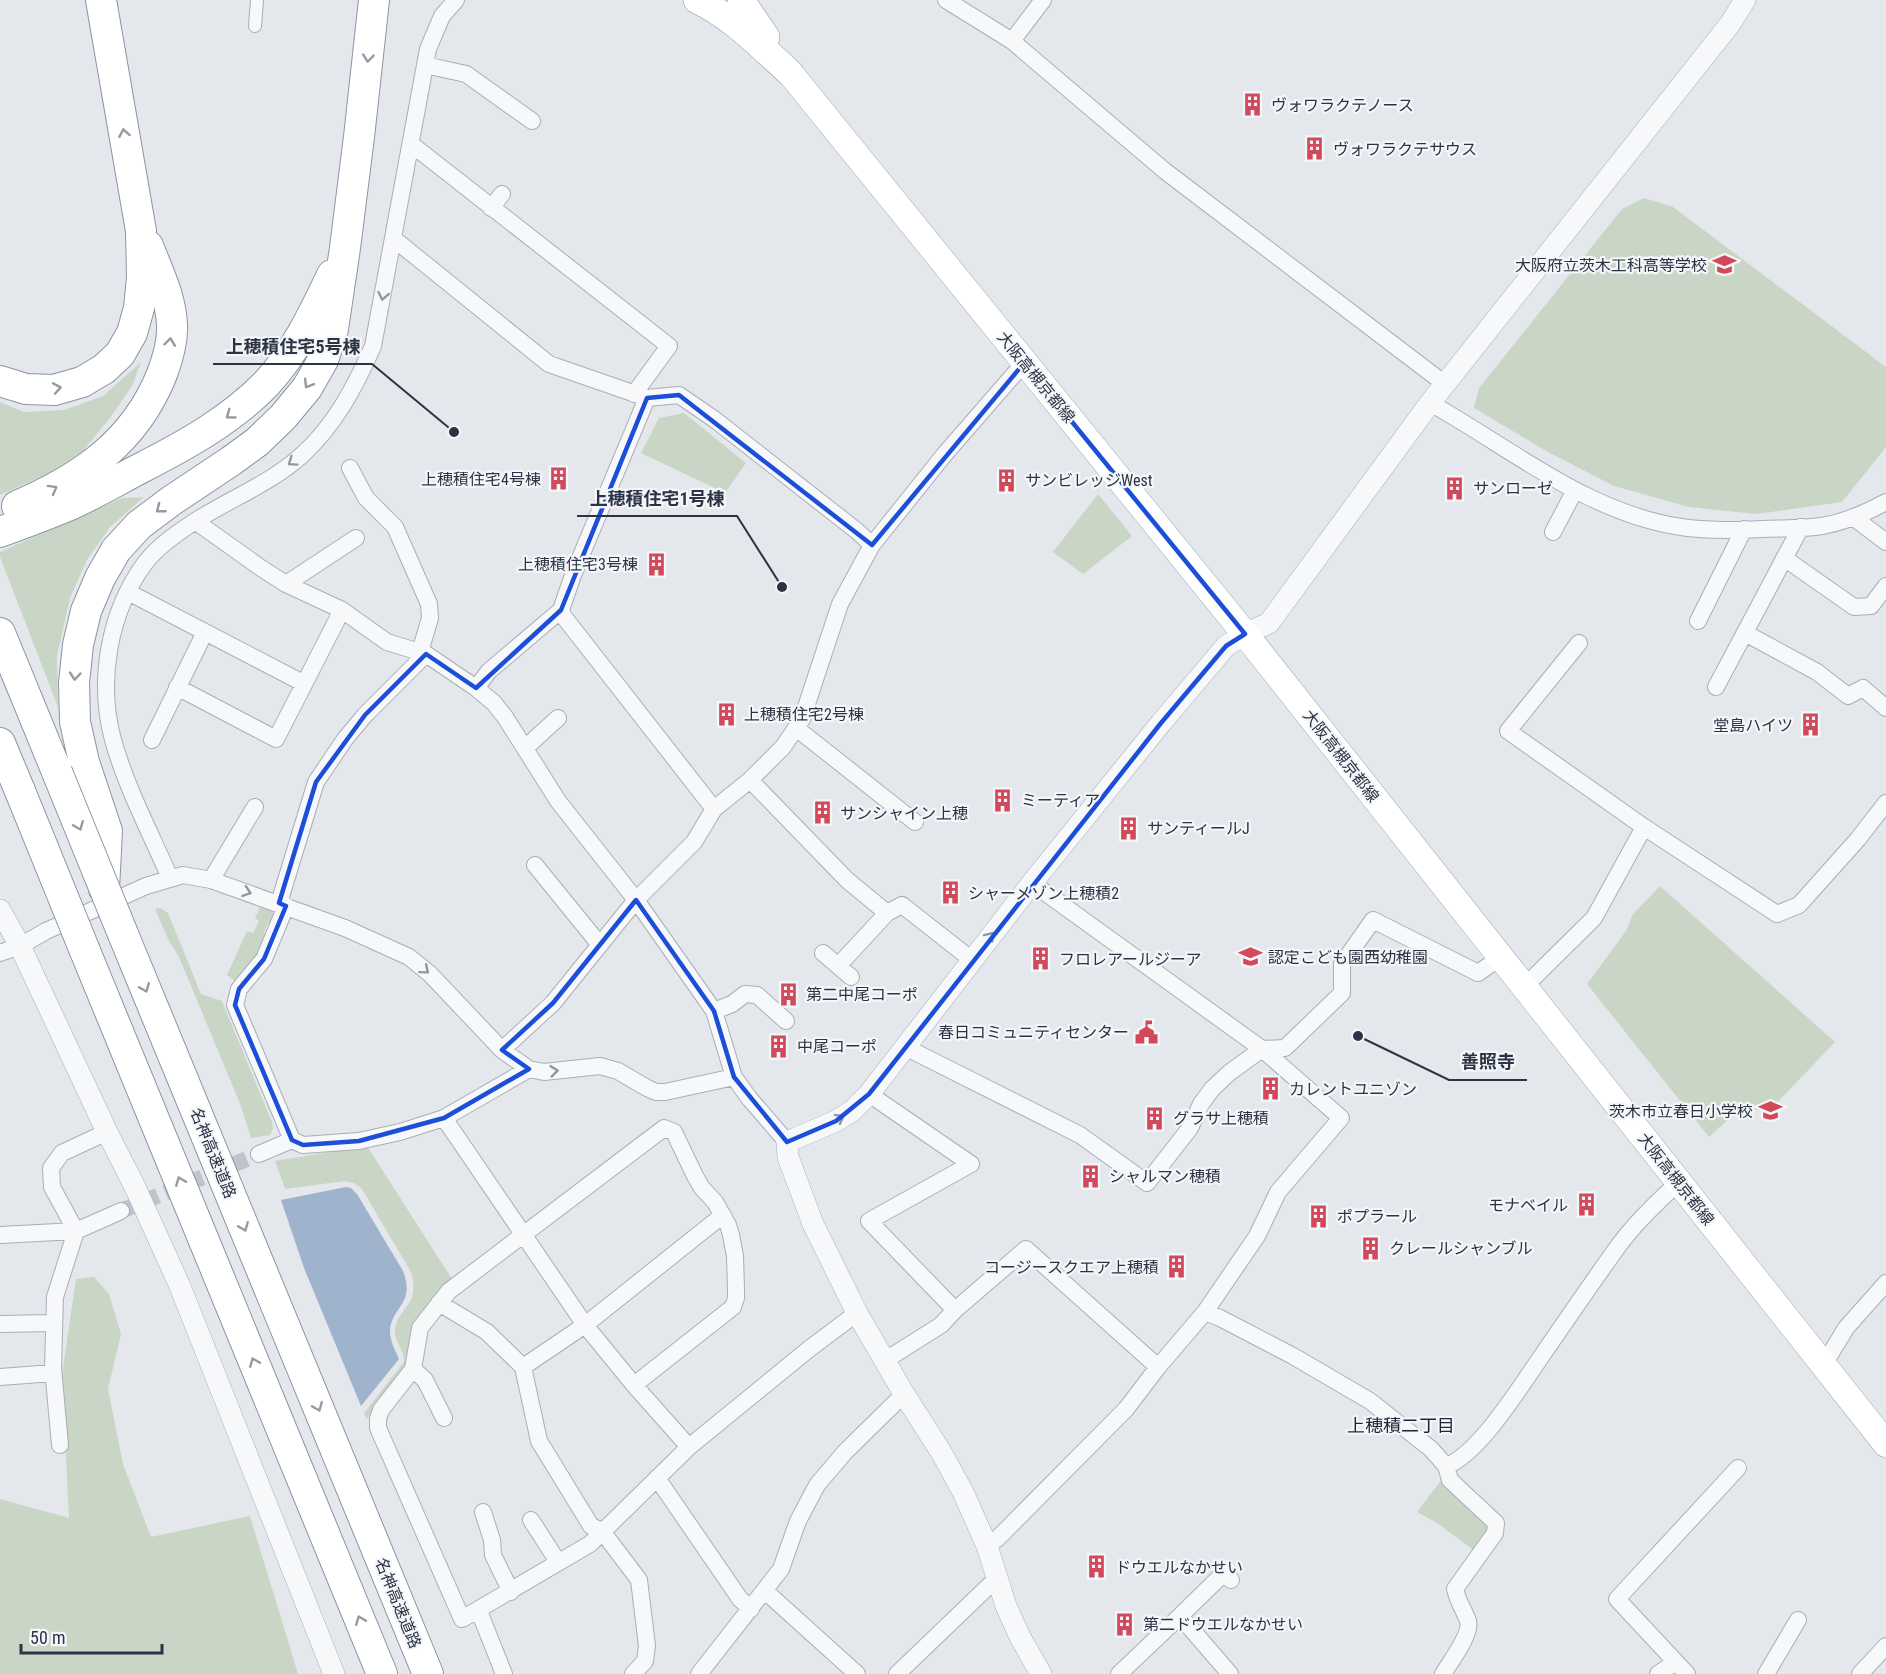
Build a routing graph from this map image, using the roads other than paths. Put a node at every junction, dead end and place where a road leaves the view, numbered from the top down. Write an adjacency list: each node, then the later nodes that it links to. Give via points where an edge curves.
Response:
1 (257, 0): 11 (street)
2 (456, 0): 13 (street, via 442,16)
3 (697, 0): 14 (highway, via 736,23)
4 (741, 0): 14 (highway)
5 (760, 0): 14 (highway)
6 (946, 0): 12 (street)
7 (1043, 0): 12 (street)
8 (1745, 0): 24 (street)
9 (377, 4): 21 (highway, one-way to 21)
10 (99, 7): 19 (highway, one-way to 10)
11 (255, 26)
12 (1012, 41): 24 (street, via 1165,171)
13 (425, 65): 15 (street, via 466,74); 16 (street)
14 (790, 72): 22 (main road, 大阪高槻京都線)
15 (532, 121)
16 (411, 144): 18 (street); 20 (street)
17 (502, 194): 18 (street)
18 (491, 208): 25 (street, via 669,346)
19 (141, 231): 23 (highway, one-way to 19, via 26,389 54,390 82,382 120,354 132,333 139,308); 30 (highway, one-way to 19, via 43,495 103,457 145,410 169,355 172,327 169,299)
20 (394, 239): 25 (street, via 549,363); 32 (street, one-way to 32, via 373,346 355,387 331,424 301,456)
21 (345, 248): 35 (highway, one-way to 35, via 292,351 266,384 237,409 201,436 72,504); 63 (highway, one-way to 63, via 333,329 323,360 307,388 257,442 139,525 116,550 100,578 78,645)
22 (1024, 363): 39 (street); 50 (main road, 大阪高槻京都線)
23 (0, 381)
24 (1445, 384): 26 (street)
25 (640, 396): 39 (street, via 679,395); 45 (street)
26 (1430, 403): 28 (street); 50 (street, via 1269,623)
27 (350, 468): 52 (street, via 366,498 395,527 429,604)
28 (1575, 490): 34 (street, via 1629,514 1681,527); 36 (street)
29 (1886, 502): 31 (street)
30 (0, 513)
31 (1852, 517): 33 (street); 38 (street)
32 (195, 521): 41 (street); 43 (street, via 146,562)
33 (1800, 527): 34 (street); 40 (street)
34 (1743, 529): 46 (street)
35 (0, 532)
36 (1553, 532)
37 (356, 538): 41 (street)
38 (1886, 542)
39 (872, 544): 59 (street, via 840,604)
40 (1784, 558): 42 (street, via 1854,607 1871,606); 49 (street)
41 (286, 584): 44 (street)
42 (1886, 586)
43 (128, 592): 47 (street); 72 (street, via 110,640 105,689 113,739)
44 (342, 610): 52 (street, via 387,642); 53 (street)
45 (561, 610): 56 (street, via 489,671); 68 (street)
46 (1698, 621)
47 (205, 632): 53 (street); 54 (street)
48 (0, 633): 63 (highway, 名神高速道路)
49 (1745, 633): 55 (street); 57 (street, via 1817,672 1848,696 1863,688)
50 (1245, 634): 74 (street, via 1226,646); 82 (main road, 大阪高槻京都線)
51 (1579, 643): 70 (street, via 1508,730)
52 (423, 653): 56 (street); 76 (street, via 345,739 316,782)
53 (303, 683): 54 (street, via 276,739)
54 (177, 687): 60 (street)
55 (1716, 687)
56 (476, 688): 62 (street, via 500,710)
57 (1886, 708)
58 (558, 718): 62 (street)
59 (796, 728): 64 (street); 69 (street)
60 (152, 740)
61 (0, 743): 65 (highway)
62 (525, 748): 75 (street, via 573,821)
63 (70, 767): 147 (highway, 名神高速道路, one-way to 147, bridge, via 104,889)
64 (750, 780): 68 (street); 78 (street, via 847,880)
65 (9, 788): 146 (highway, one-way to 65, bridge, via 82,944)
66 (1886, 803): 70 (street, via 1799,905 1777,914)
67 (255, 807): 73 (street)
68 (714, 809): 75 (street, via 694,842)
69 (915, 822)
70 (1644, 827): 86 (street, via 1594,918)
71 (535, 865): 79 (street)
72 (170, 878): 73 (street, via 183,875); 80 (street)
73 (211, 880): 76 (street, one-way to 76)
74 (1032, 883): 83 (street, one-way to 74); 90 (street)
75 (636, 900): 79 (street); 87 (street)
76 (282, 905): 91 (street, one-way to 91, via 409,957); 97 (street, via 264,959 239,989 235,1005)
77 (0, 910): 80 (street)
78 (887, 912): 83 (street, via 902,904); 84 (street)
79 (600, 945): 91 (street, via 553,1003)
80 (10, 950): 96 (street)
81 (823, 953): 84 (street)
82 (1501, 957): 86 (main road, 大阪高槻京都線); 90 (street, via 1478,973 1373,920 1342,964 1342,993 1286,1048)
83 (972, 960): 89 (street)
84 (838, 966): 85 (street)
85 (851, 977)
86 (1524, 987): 100 (main road, 大阪高槻京都線)
87 (714, 1011): 88 (street, via 745,994 757,995); 93 (street)
88 (786, 1021)
89 (905, 1047): 90 (street, via 1080,1135 1148,1183 1190,1128 1212,1089); 94 (street)
90 (1262, 1049): 109 (street, via 1341,1118 1278,1192 1257,1236)
91 (502, 1050): 92 (street)
92 (529, 1069): 93 (street, one-way to 93, via 544,1072 600,1066 618,1071 656,1092); 95 (street)
93 (734, 1077): 98 (street)
94 (869, 1094): 98 (street, one-way to 94, via 836,1121); 108 (street, via 971,1164 869,1221)
95 (444, 1118): 97 (street, via 359,1141 303,1145); 104 (street)
96 (107, 1132): 103 (street, via 62,1153 51,1168 52,1187); 145 (street, via 179,1284)
97 (292, 1140): 99 (street)
98 (787, 1142): 110 (street, via 788,1157 813,1224)
99 (259, 1154)
100 (1679, 1182): 115 (main road, 大阪高槻京都線); 127 (street, via 1615,1250 1476,1445 1456,1463)
101 (121, 1210): 103 (street)
102 (723, 1215): 104 (street, via 699,1183 674,1132 664,1128); 113 (street); 121 (street, via 734,1246 733,1307)
103 (76, 1231): 105 (street); 111 (street, via 55,1297)
104 (523, 1235): 107 (street, via 449,1291); 113 (street)
105 (0, 1236)
106 (1886, 1283): 115 (street, via 1846,1328)
107 (439, 1303): 116 (street, via 487,1332); 118 (street, via 420,1328)
108 (956, 1310): 114 (street, via 941,1325); 117 (street, via 1026,1249)
109 (1205, 1312): 117 (street); 127 (street, via 1293,1356 1370,1401 1431,1449)
110 (857, 1313): 114 (street); 126 (street)
111 (54, 1323): 112 (street); 119 (street)
112 (0, 1324)
113 (585, 1325): 116 (street); 121 (street)
114 (884, 1361): 122 (street)
115 (1823, 1366): 124 (main road, 大阪高槻京都線)
116 (523, 1367): 132 (street, via 539,1441 591,1526)
117 (1158, 1367): 133 (street, via 1126,1409)
118 (413, 1370): 123 (street, via 425,1380); 140 (street, via 381,1410 378,1428 462,1619)
119 (53, 1373): 120 (street); 125 (street)
120 (0, 1377)
121 (634, 1385): 126 (street)
122 (904, 1395): 133 (street, via 963,1492); 137 (street, via 817,1485 798,1521 781,1569)
123 (444, 1418)
124 (1886, 1444)
125 (60, 1446)
126 (689, 1448): 129 (street)
127 (1446, 1466): 156 (street, via 1450,1480 1496,1523 1495,1533 1455,1589 1469,1623 1467,1634)
128 (1738, 1468): 144 (street, via 1617,1599)
129 (657, 1478): 132 (street); 139 (street)
130 (483, 1512): 138 (street, via 494,1555)
131 (531, 1520): 134 (street)
132 (602, 1532): 134 (street, via 590,1544); 149 (street, via 639,1580 647,1646 645,1661)
133 (987, 1546): 135 (street)
134 (558, 1562): 138 (street)
135 (996, 1579): 152 (street); 153 (street, via 1020,1637)
136 (1231, 1580): 141 (street, via 1224,1573)
137 (765, 1591): 139 (street); 151 (street)
138 (511, 1592): 140 (street)
139 (750, 1609): 150 (street)
140 (479, 1611): 148 (street)
141 (1180, 1616): 154 (street); 155 (street)
142 (1798, 1620): 158 (street)
143 (1886, 1646): 159 (street)
144 (1682, 1668): 157 (street)
145 (334, 1674)
146 (382, 1674)
147 (428, 1674)
148 (504, 1674)
149 (633, 1674)
150 (699, 1674)
151 (857, 1674)
152 (897, 1674)
153 (1041, 1674)
154 (1119, 1674)
155 (1230, 1674)
156 (1443, 1674)
157 (1658, 1674)
158 (1766, 1674)
159 (1860, 1674)

